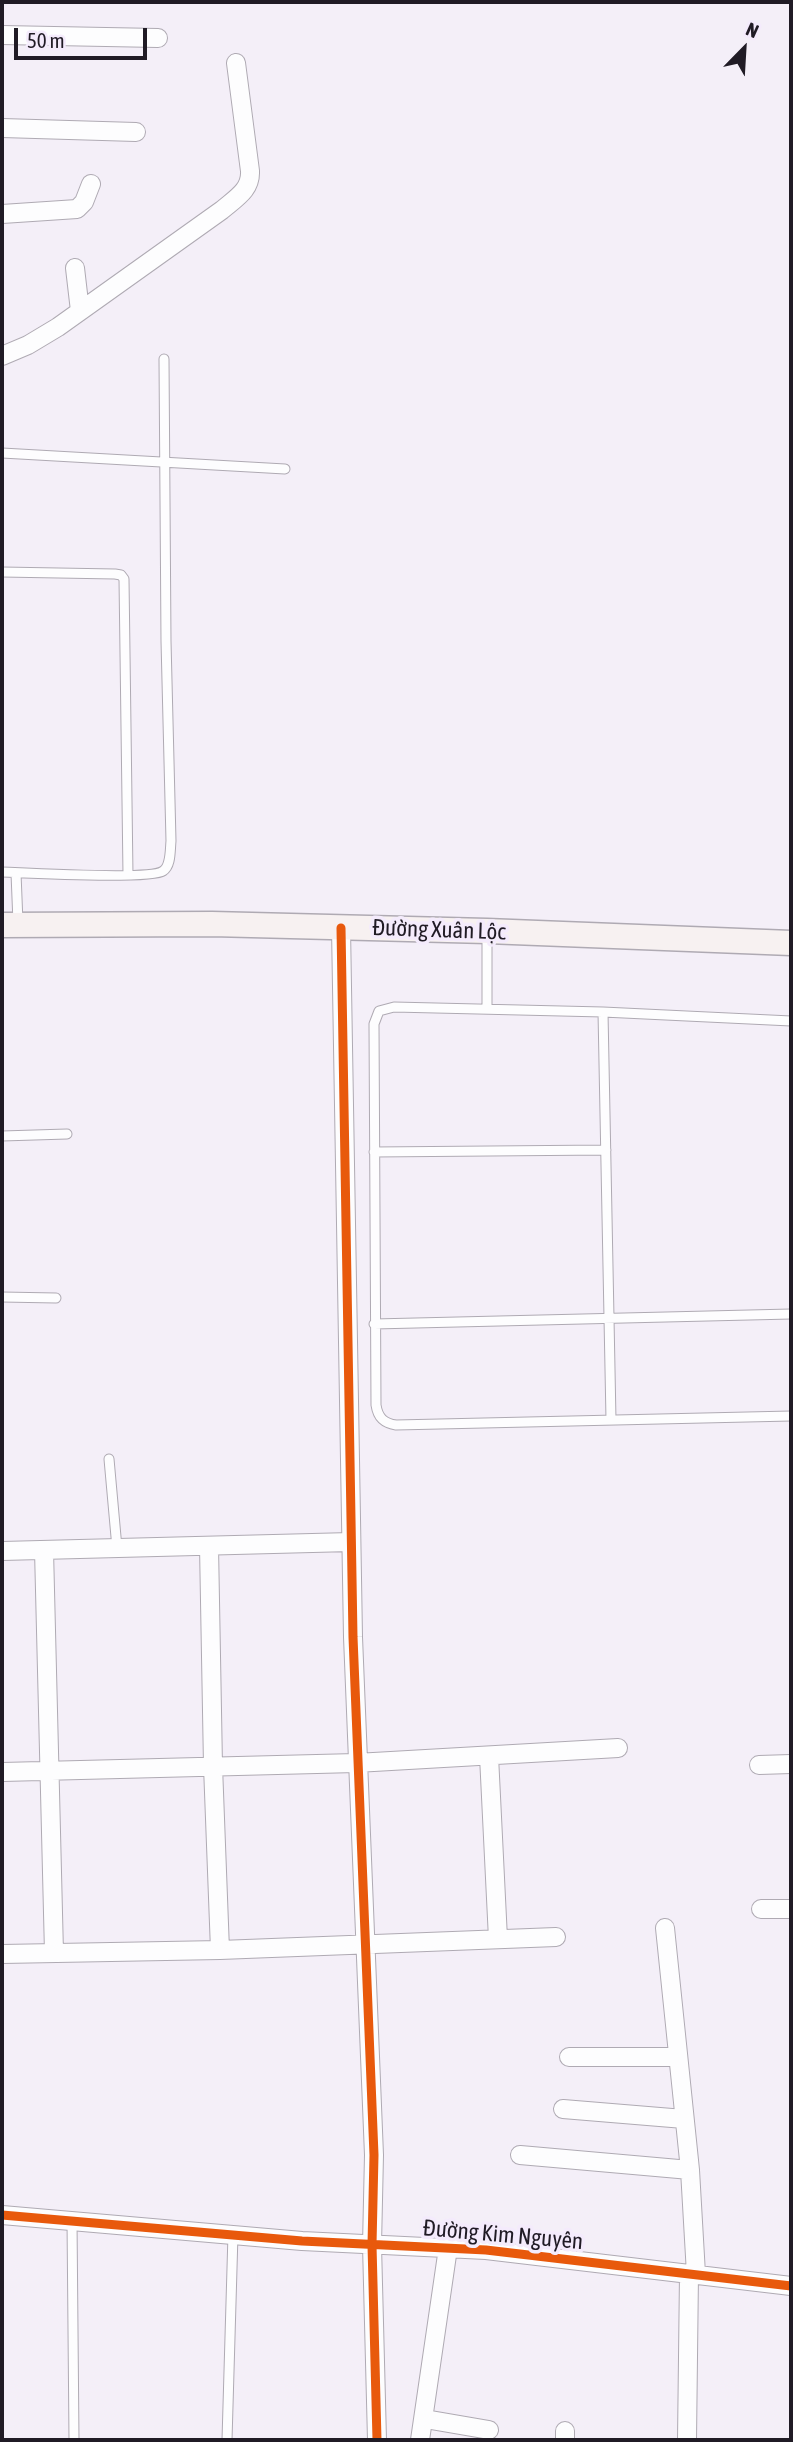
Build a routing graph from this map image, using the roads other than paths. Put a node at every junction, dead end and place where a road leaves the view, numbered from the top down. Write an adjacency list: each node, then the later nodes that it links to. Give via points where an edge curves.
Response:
1 (2, 36): 2 (street)
2 (158, 38)
3 (236, 63): 9 (street, via 250,171 246,190)
4 (2, 128): 5 (street)
5 (136, 132)
6 (91, 184): 7 (street, via 77,209)
7 (2, 214)
8 (75, 268): 9 (street)
9 (80, 311): 10 (street, via 40,339)
10 (2, 356)
11 (164, 359): 13 (lane)
12 (2, 453): 13 (lane)
13 (165, 461): 14 (lane); 18 (lane, via 171,841 166,870)
14 (285, 469)
15 (2, 572): 18 (lane, via 115,573 124,579)
16 (2, 872): 17 (lane)
17 (16, 873): 18 (lane); 19 (lane)
18 (128, 875)
19 (10, 925): 20 (street, Đường Xuân Lộc)
20 (341, 928): 21 (street, Đường Xuân Lộc); 38 (street)
21 (487, 931): 22 (street, Đường Xuân Lộc); 23 (lane)
22 (791, 943)
23 (486, 1009): 24 (lane); 29 (lane, via 394,1007 379,1012 374,1024)
24 (603, 1012): 25 (lane); 28 (lane)
25 (791, 1021)
26 (67, 1134): 27 (lane)
27 (2, 1136)
28 (606, 1150): 29 (lane); 33 (lane)
29 (374, 1152): 34 (lane)
30 (2, 1297): 31 (lane)
31 (55, 1298)
32 (791, 1314): 33 (lane)
33 (609, 1317): 34 (lane); 36 (lane)
34 (374, 1324): 36 (lane, via 377,1412 389,1424)
35 (791, 1416): 36 (lane)
36 (611, 1420)
37 (109, 1459): 40 (lane)
38 (351, 1542): 39 (street); 45 (street)
39 (209, 1546): 40 (street); 48 (street)
40 (117, 1549): 41 (street)
41 (44, 1550): 42 (street); 49 (street)
42 (2, 1551)
43 (618, 1748): 44 (street)
44 (489, 1756): 45 (street); 55 (street)
45 (356, 1763): 48 (street); 56 (street)
46 (791, 1763): 47 (street)
47 (759, 1765)
48 (213, 1766): 49 (street); 57 (street)
49 (49, 1770): 50 (street); 58 (street)
50 (2, 1772)
51 (761, 1909): 52 (street)
52 (791, 1909)
53 (665, 1928): 61 (street)
54 (556, 1937): 55 (street)
55 (498, 1939): 56 (street)
56 (364, 1945): 57 (street); 69 (street)
57 (220, 1951): 58 (street)
58 (54, 1953): 59 (street)
59 (2, 1954)
60 (569, 2057): 61 (street)
61 (677, 2057): 63 (street)
62 (563, 2109): 63 (street)
63 (684, 2119): 65 (street)
64 (520, 2155): 65 (street)
65 (690, 2170): 71 (street)
66 (2, 2215): 67 (street, Đường Kim Nguyên)
67 (72, 2220): 68 (street, Đường Kim Nguyên); 75 (lane)
68 (233, 2234): 69 (street, Đường Kim Nguyên); 76 (lane)
69 (372, 2245): 70 (street, Đường Kim Nguyên); 77 (street)
70 (448, 2248): 71 (street, Đường Kim Nguyên); 73 (street)
71 (692, 2274): 72 (street, Đường Kim Nguyên); 79 (street)
72 (791, 2286)
73 (425, 2419): 74 (street); 78 (street)
74 (489, 2430)
75 (74, 2440)
76 (228, 2440)
77 (377, 2440)
78 (421, 2440)
79 (687, 2440)

